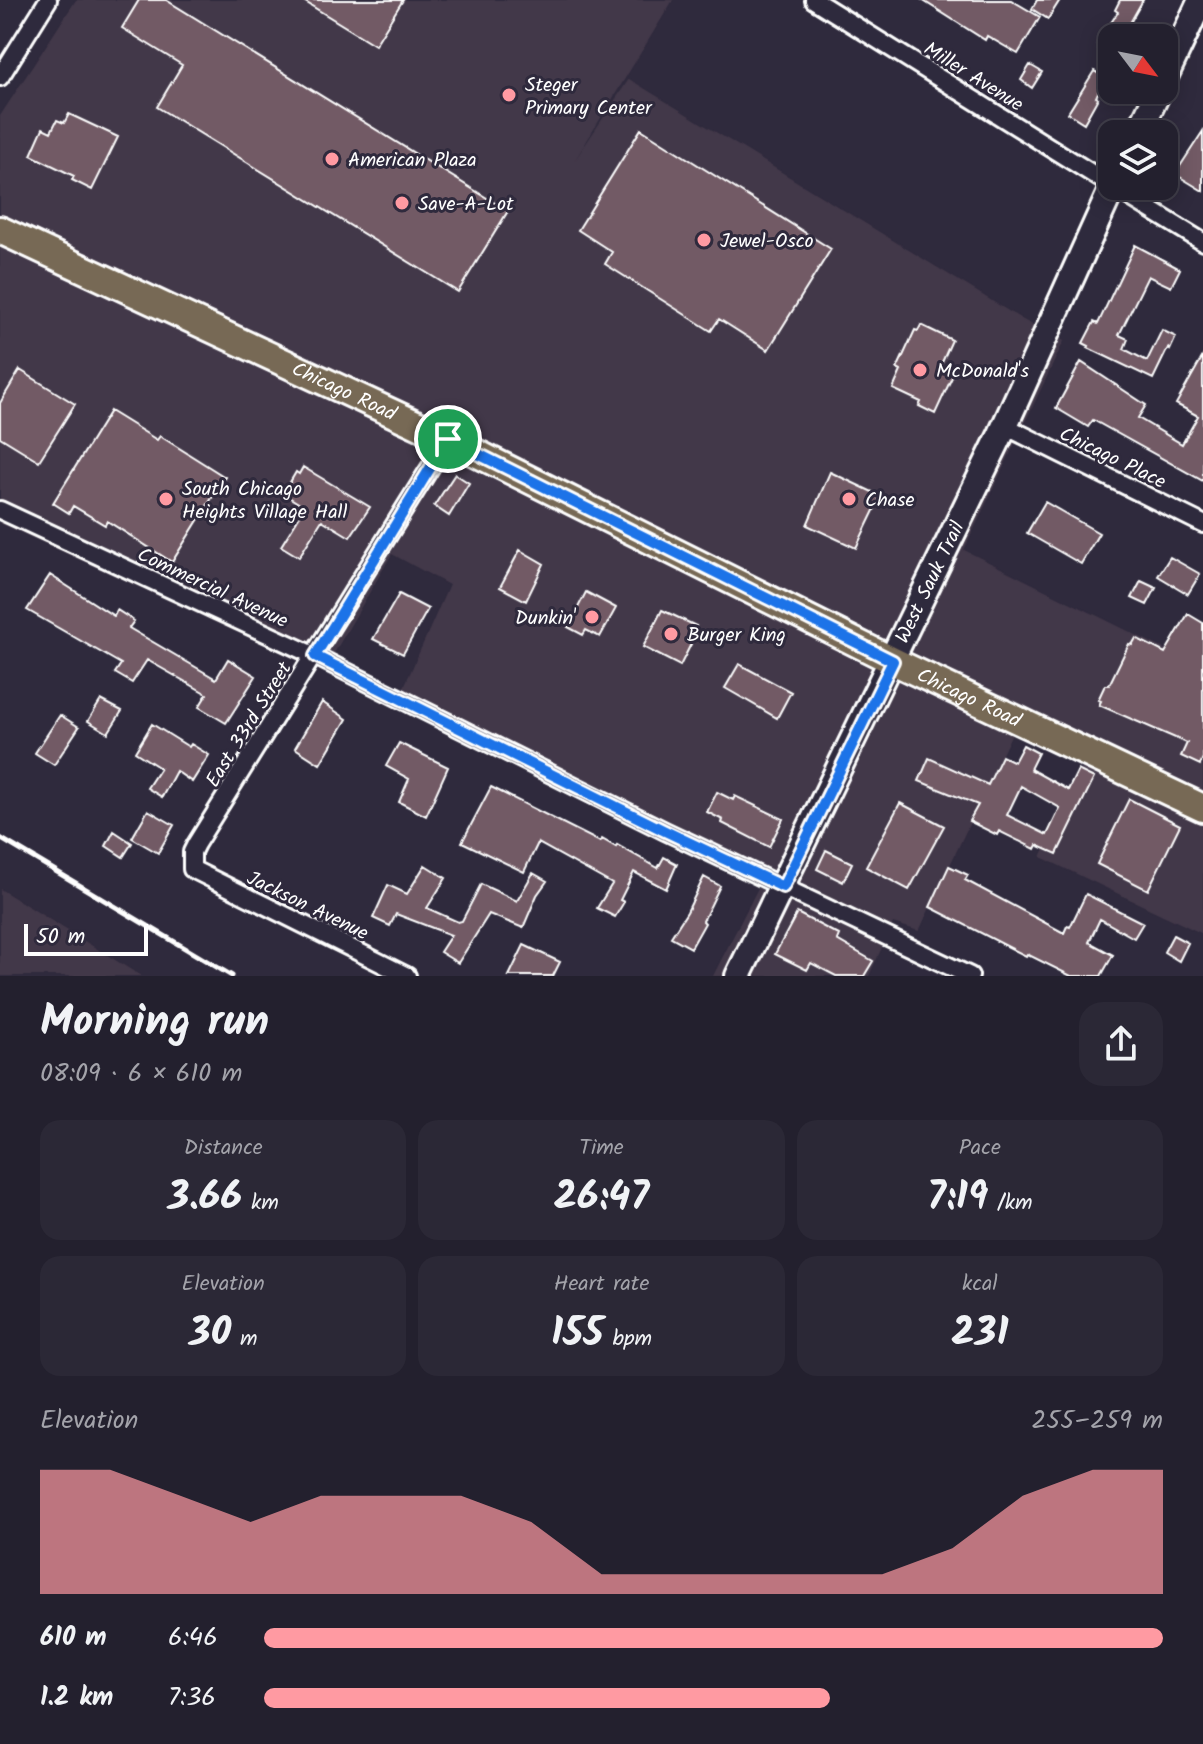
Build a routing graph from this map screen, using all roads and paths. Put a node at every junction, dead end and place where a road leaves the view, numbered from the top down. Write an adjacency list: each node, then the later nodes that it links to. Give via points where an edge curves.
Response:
1 (48, 0): 5 (street)
2 (814, 0): 6 (street, Miller Avenue)
3 (1201, 0): 4 (main road)
4 (1178, 49)
5 (0, 77)
6 (1098, 177)
7 (1107, 200): 11 (main road, West Sauk Trail)
8 (1136, 200): 10 (street, Miller Avenue)
9 (0, 230): 12 (main road, Chicago Road)
10 (1203, 242)
11 (1005, 426): 14 (street, Chicago Place); 16 (main road, West Sauk Trail)
12 (448, 439): 15 (street, East 33rd Street); 16 (main road, Chicago Road)
13 (0, 510): 15 (street, Commercial Avenue)
14 (1203, 524)
15 (315, 656): 18 (street, East 33rd Street, via 196,844); 19 (street, Commercial Avenue)
16 (893, 661): 17 (main road, Chicago Road); 19 (main road, West Sauk Trail)
17 (1203, 808)
18 (192, 869): 20 (street, Jackson Avenue)
19 (783, 887): 21 (main road, West Sauk Trail); 22 (street, Commercial Avenue)
20 (407, 976)
21 (738, 976)
22 (970, 976)

